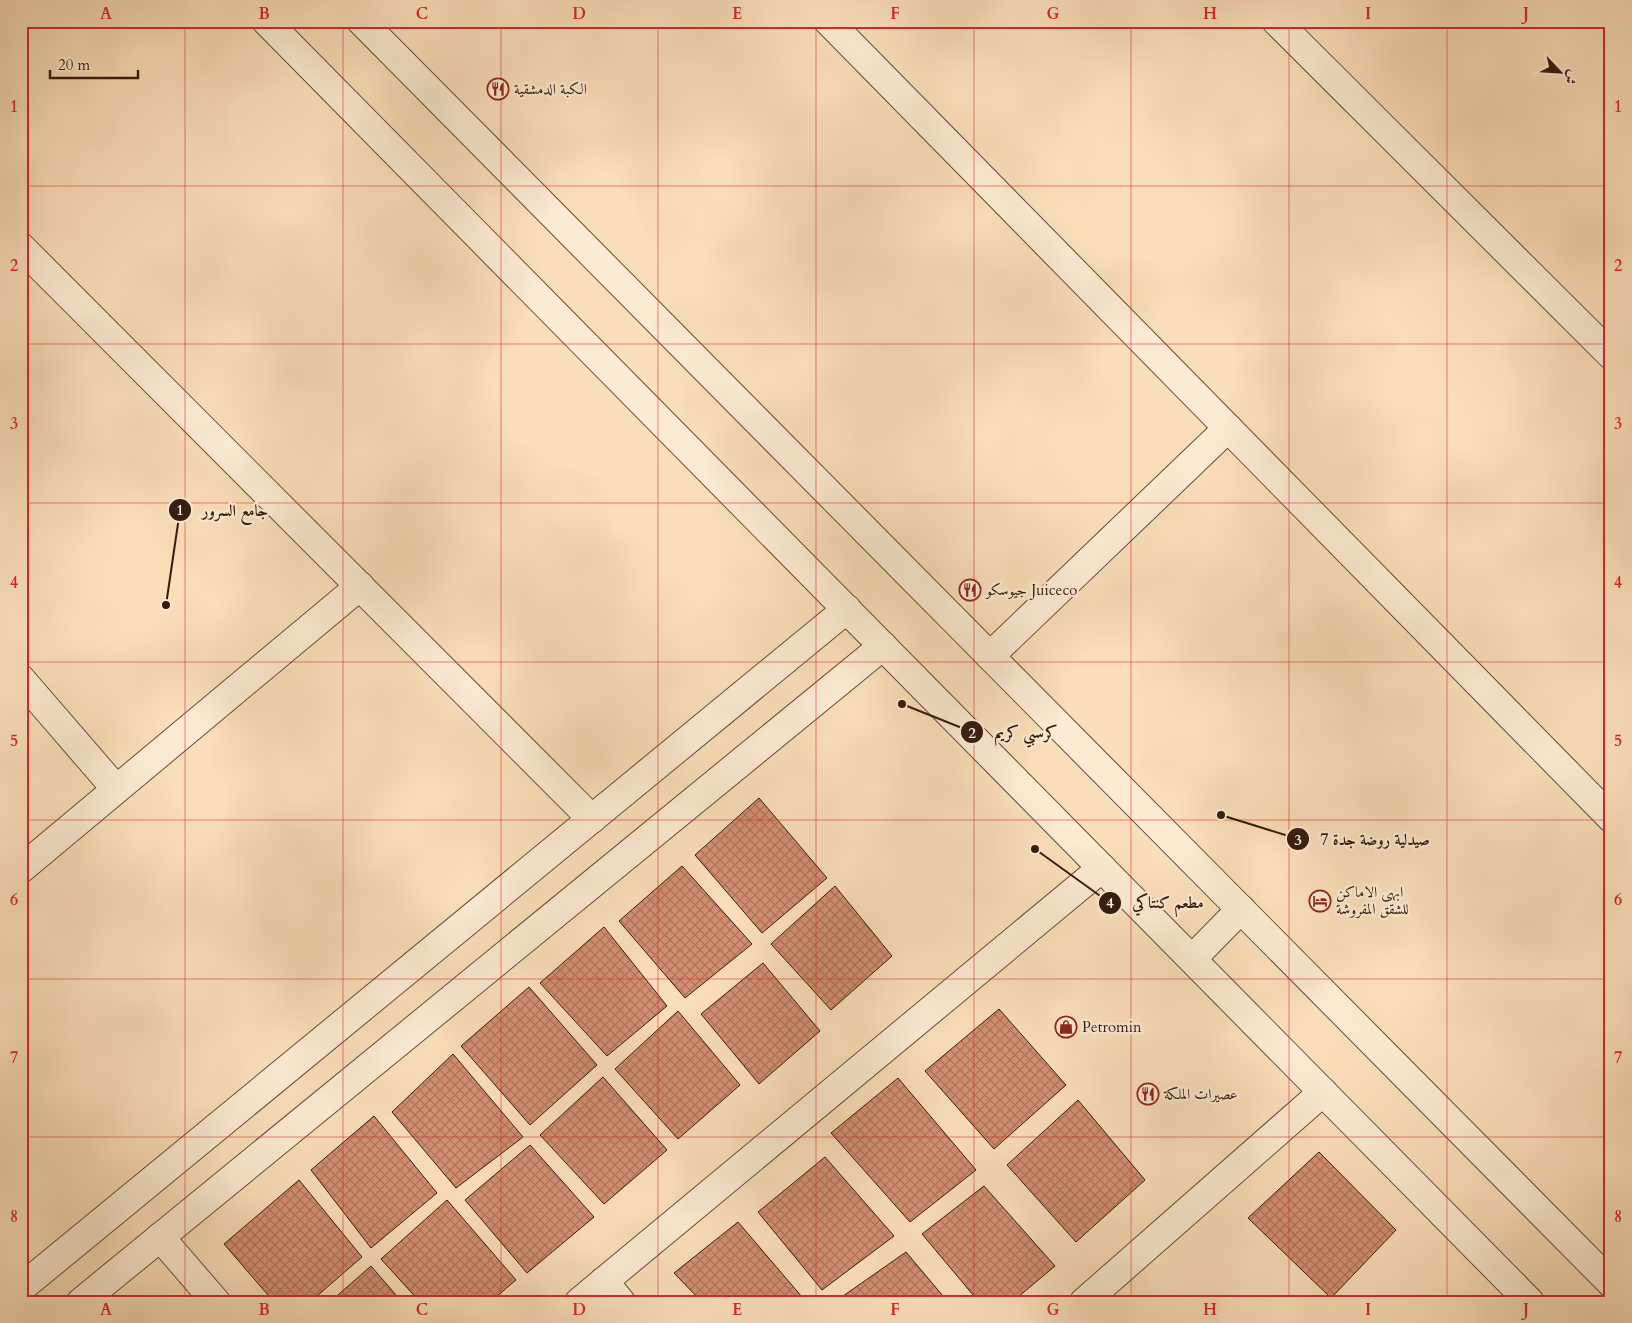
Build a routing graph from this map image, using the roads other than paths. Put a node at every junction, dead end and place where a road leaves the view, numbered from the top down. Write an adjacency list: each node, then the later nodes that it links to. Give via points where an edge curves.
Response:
1 (266, 21): 9 (street)
2 (361, 21): 11 (street)
3 (828, 21): 7 (street)
4 (1276, 21): 6 (street)
5 (21, 247): 8 (street)
6 (1611, 355)
7 (1228, 428): 11 (street); 14 (street)
8 (360, 586): 13 (street); 15 (street)
9 (847, 610): 10 (street); 15 (street)
10 (883, 646): 16 (street); 21 (street)
11 (990, 656): 18 (street)
12 (21, 680): 13 (street)
13 (116, 790): 17 (street)
14 (1611, 818)
15 (592, 819): 24 (street)
16 (1102, 868): 19 (street); 22 (street)
17 (21, 869)
18 (1240, 910): 19 (street); 23 (street)
19 (1192, 959): 20 (street)
20 (1323, 1092): 25 (street); 30 (street)
21 (160, 1237): 26 (street); 27 (street)
22 (604, 1281): 28 (street); 29 (street)
23 (1611, 1283)
24 (21, 1288)
25 (1096, 1298)
26 (81, 1302)
27 (216, 1302)
28 (579, 1302)
29 (621, 1302)
30 (1530, 1302)

